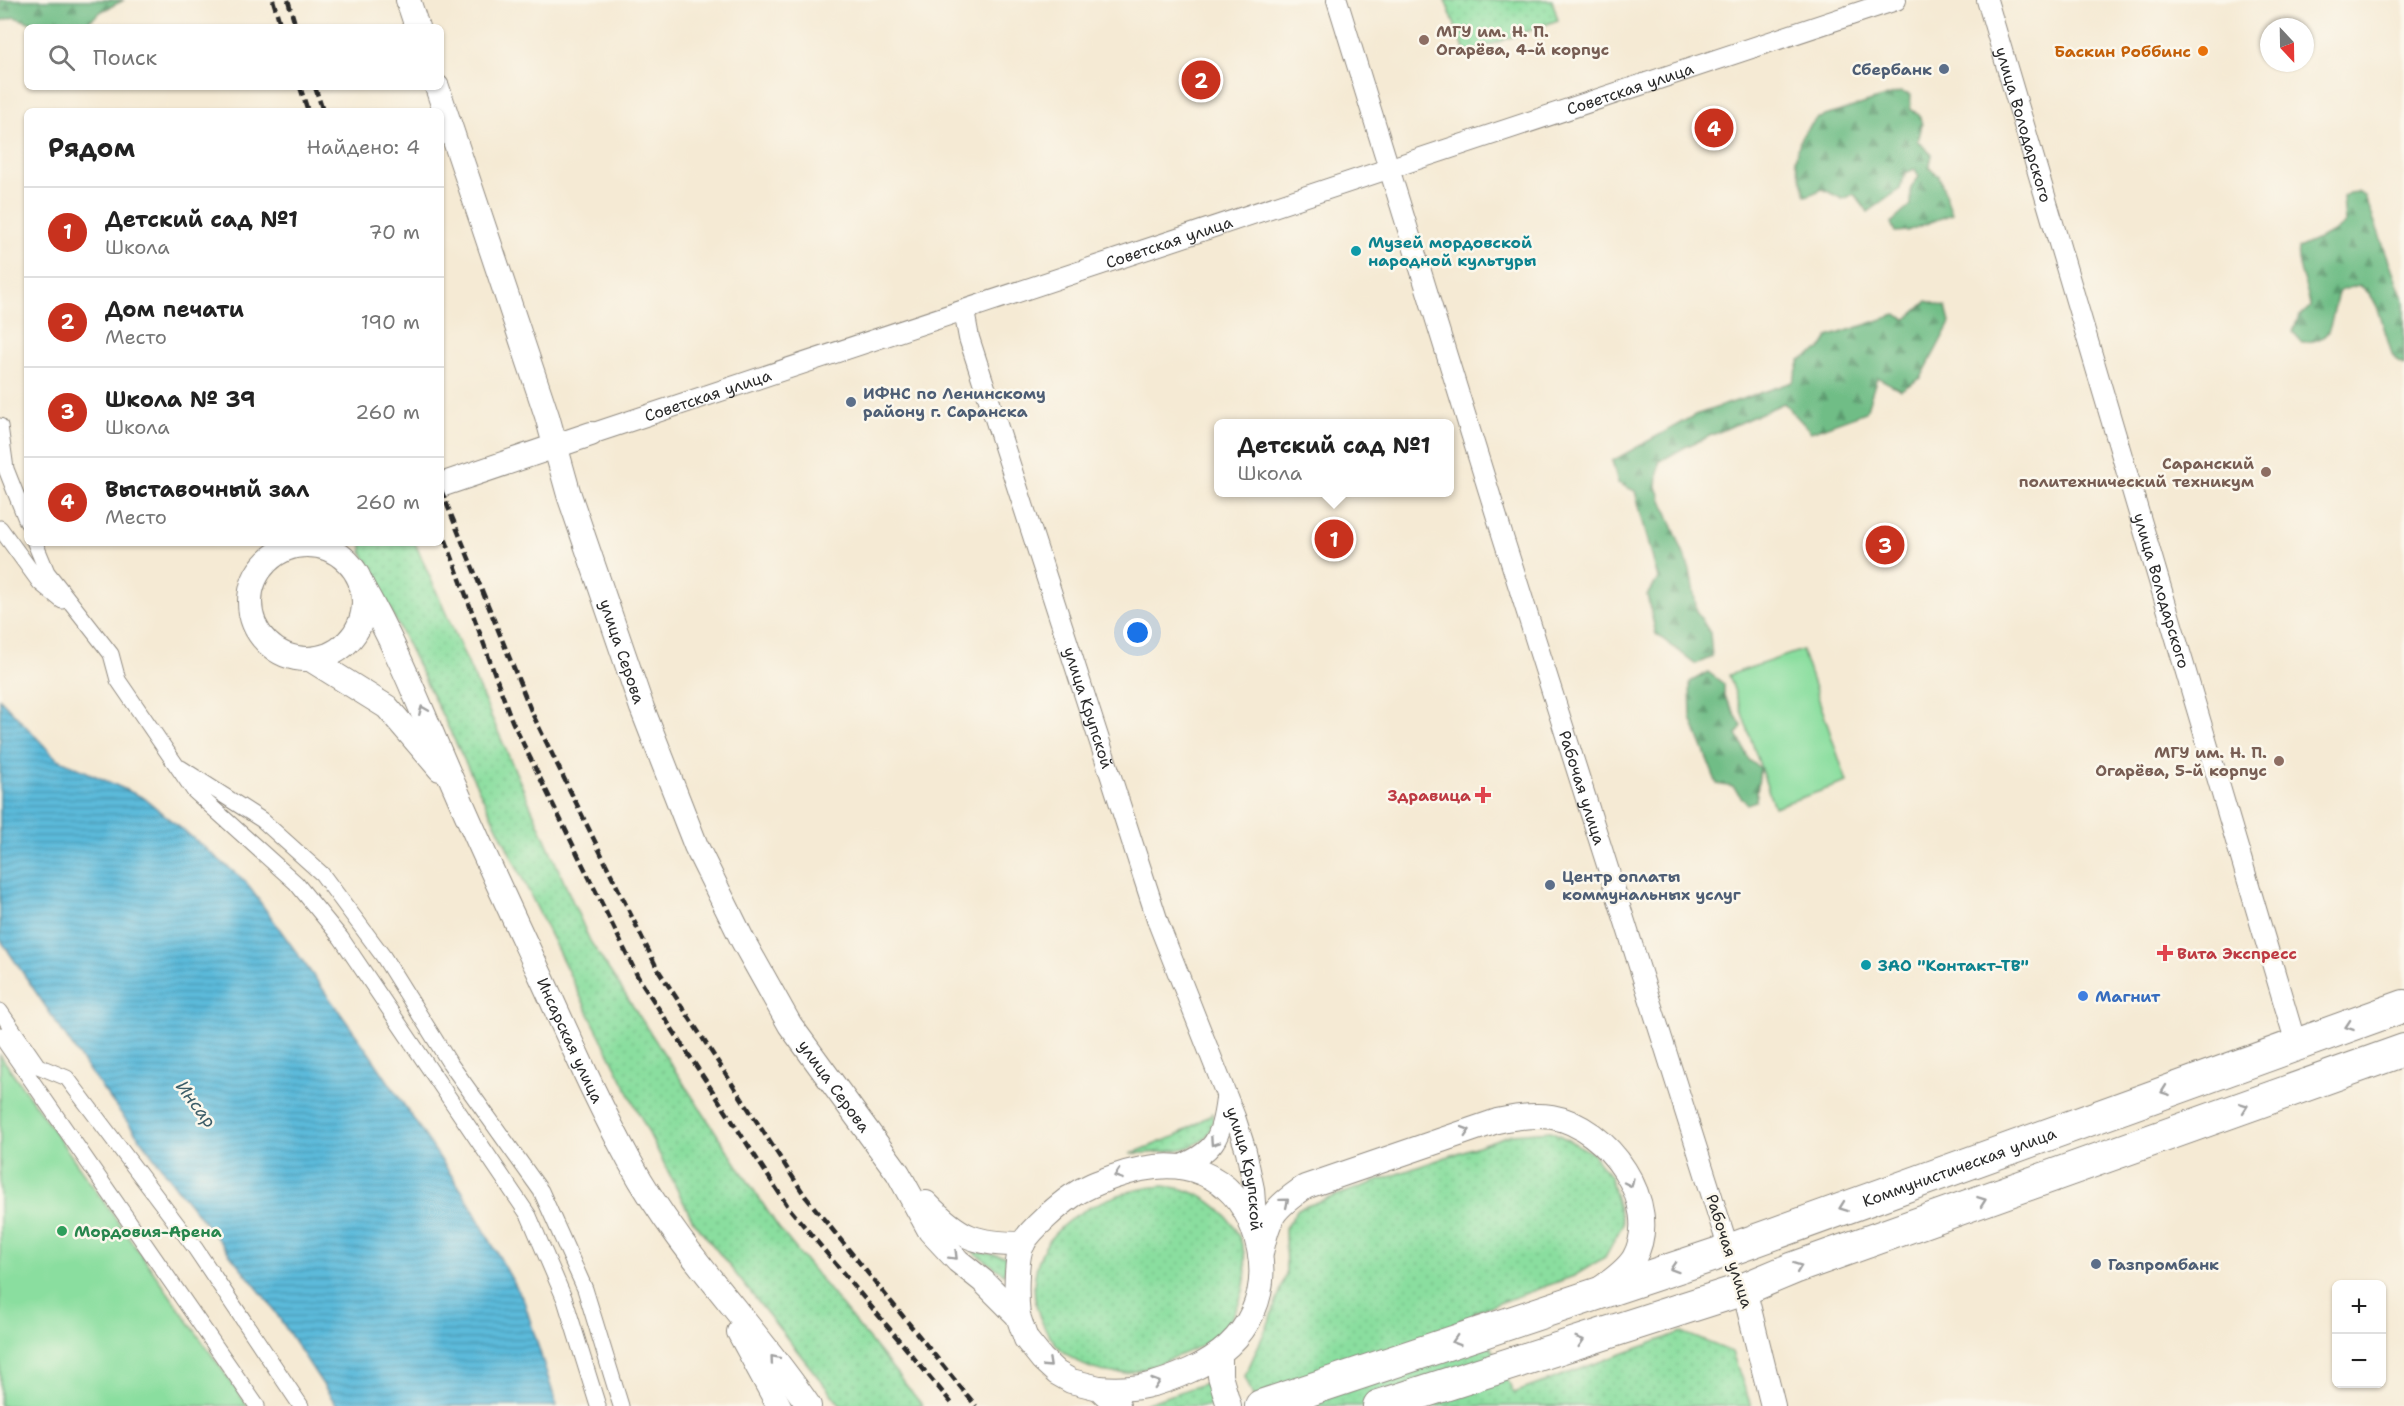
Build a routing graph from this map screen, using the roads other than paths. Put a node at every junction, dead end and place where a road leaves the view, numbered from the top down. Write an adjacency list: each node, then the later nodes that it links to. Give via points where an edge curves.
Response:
1 (408, 0): 5 (street)
2 (1337, 0): 7 (street, Рабочая улица)
3 (1896, 0): 7 (street, Советская улица)
4 (1987, 0): 27 (street, улица Володарского)
5 (416, 24)
6 (438, 90): 11 (street, улица Серова)
7 (1389, 170): 8 (street, Советская улица); 34 (street, Рабочая улица)
8 (964, 311): 10 (street, Советская улица); 29 (street, улица Крупской, via 969,338 1159,925)
9 (0, 426): 13 (street, via 6,470)
10 (591, 434): 11 (street, Советская улица)
11 (555, 446): 12 (street, Советская улица); 31 (street, улица Серова, via 642,708 696,846 790,1025)
12 (444, 484)
13 (24, 515)
14 (0, 528): 20 (street, via 40,583)
15 (36, 546): 20 (street, via 47,572)
16 (288, 546): 21 (street, via 258,572 249,604 261,636 273,648 288,656)
17 (319, 546): 19 (street, via 346,560)
18 (351, 546): 19 (street)
19 (358, 578): 21 (street, via 364,601 354,634 342,647); 23 (street, Инсарская улица, one-way to 19, via 420,702)
20 (87, 623): 22 (street, via 111,654 118,680)
21 (310, 659): 23 (street, Инсарская улица, via 387,707)
22 (176, 765): 43 (street, via 194,791 296,883 341,938 529,1216 565,1300); 44 (street, via 262,820 322,874 382,956 449,1062 541,1191 585,1289)
23 (453, 784): 35 (street, Инсарская улица, via 597,1100 665,1218)
24 (2404, 1006): 27 (main road, Коммунистическая улица, one-way to 27)
25 (0, 1011): 42 (street, via 38,1066 67,1078 195,1248)
26 (0, 1035): 41 (street)
27 (2296, 1044): 34 (main road, Коммунистическая улица, one-way to 34)
28 (2404, 1050): 36 (main road, one-way to 28)
29 (1226, 1099): 30 (street, улица Крупской, one-way to 30, via 1216,1141 1208,1151); 33 (street, улица Крупской, via 1246,1151)
30 (1176, 1167): 32 (street, one-way to 32, via 1127,1172 1080,1190 1056,1207); 33 (street, via 1200,1172 1223,1185 1239,1201)
31 (898, 1173): 32 (street, улица Серова, via 947,1225 960,1233 988,1242); 38 (street, улица Серова, one-way to 38, via 930,1231)
32 (1023, 1244): 38 (street, via 1015,1293)
33 (1260, 1247): 37 (street, one-way to 37, via 1267,1222 1281,1203 1305,1187 1497,1121 1526,1115 1553,1117 1580,1127 1601,1141 1618,1160 1639,1204 1640,1241 1633,1259); 39 (street, via 1263,1284 1256,1305 1245,1327)
34 (1729, 1250): 36 (main road, Рабочая улица); 37 (main road, Коммунистическая улица, one-way to 37)
35 (711, 1283): 45 (street, Инсарская улица); 46 (street, Инсарская улица, one-way to 35)
36 (1744, 1289): 50 (main road, one-way to 36); 51 (street, Рабочая улица)
37 (1593, 1295): 49 (main road, Коммунистическая улица, one-way to 49)
38 (1018, 1316): 40 (street, улица Серова, one-way to 40, via 1026,1339 1049,1366 1071,1381)
39 (1220, 1355): 40 (street, one-way to 39, via 1123,1390 1155,1385); 48 (street, via 1220,1376)
40 (1099, 1388): 47 (street, улица Серова)
41 (257, 1406)
42 (301, 1406)
43 (598, 1406)
44 (621, 1406)
45 (779, 1406)
46 (809, 1406)
47 (1118, 1406)
48 (1229, 1406)
49 (1261, 1406)
50 (1379, 1406)
51 (1773, 1406)

